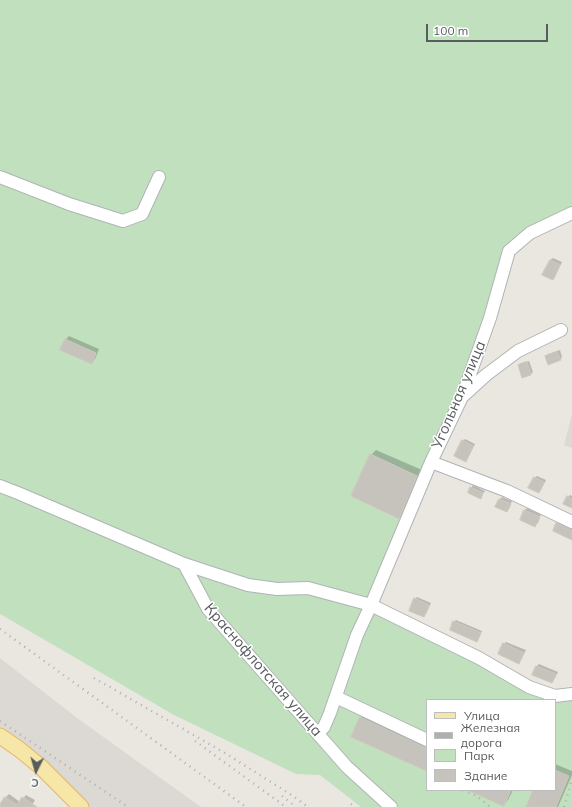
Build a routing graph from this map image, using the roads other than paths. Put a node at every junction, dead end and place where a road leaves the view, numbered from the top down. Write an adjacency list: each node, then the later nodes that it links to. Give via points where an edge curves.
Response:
1 (0, 177): 2 (street, via 69,204 123,221 142,214)
2 (159, 177)
3 (572, 213): 5 (street, Угольная улица, via 530,233 509,251 490,318)
4 (562, 330): 5 (street, via 518,351)
5 (462, 397): 6 (street, Угольная улица)
6 (431, 462): 8 (street, via 507,491); 10 (street, Угольная улица)
7 (0, 486): 9 (street)
8 (572, 522)
9 (184, 564): 10 (street, via 248,585 276,589 308,588); 13 (street, Краснофлотская улица, via 208,609)
10 (371, 605): 11 (street, via 479,658 529,687 555,696); 12 (street, Угольная улица)
11 (572, 694)
12 (336, 697): 13 (street, Угольная улица, via 324,727); 15 (street)
13 (318, 733): 17 (street, Краснофлотская улица, via 347,767)
14 (0, 736): 16 (main road, via 41,767)
15 (426, 740)
16 (81, 807)
17 (392, 807)

